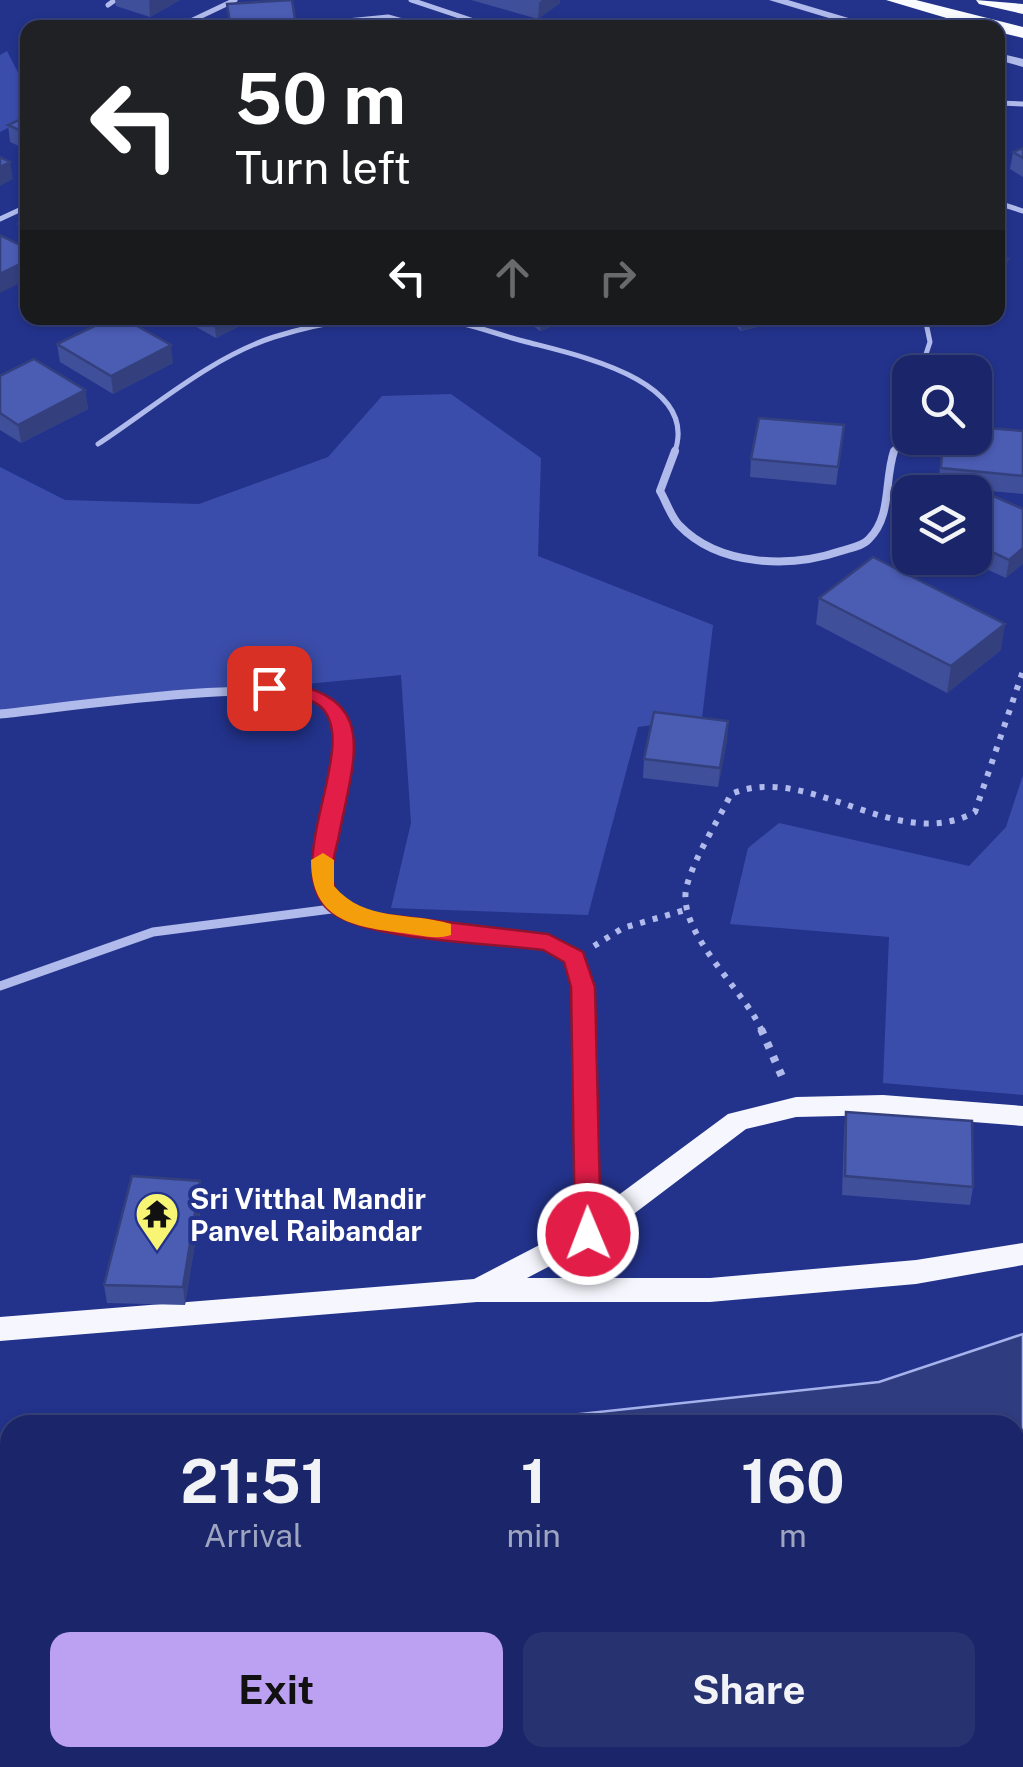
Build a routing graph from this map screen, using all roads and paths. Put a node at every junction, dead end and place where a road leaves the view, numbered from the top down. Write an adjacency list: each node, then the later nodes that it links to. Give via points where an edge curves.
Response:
1 (115, 0): 7 (lane)
2 (235, 0): 9 (lane)
3 (411, 0): 12 (lane)
4 (775, 0): 13 (street)
5 (895, 0): 14 (highway)
6 (986, 0): 8 (highway)
7 (108, 4)
8 (1023, 9)
9 (193, 20)
10 (347, 20): 11 (lane, via 369,14)
11 (405, 20)
12 (471, 20)
13 (848, 20)
14 (975, 20)
15 (328, 325): 19 (lane, via 234,354)
16 (465, 325): 20 (lane, via 622,368 669,404 680,439 660,491 678,524 716,550 768,564 868,542 885,517)
17 (926, 325): 18 (lane)
18 (926, 355)
19 (98, 444)
20 (893, 455)
21 (1023, 670): 24 (path, via 975,812 953,824 921,825 757,783 731,794 687,884)
22 (0, 714): 23 (street, via 269,688 326,700 339,716 342,765 322,888)
23 (339, 908): 25 (street, via 367,921 548,942); 26 (street, via 153,932)
24 (685, 910): 25 (path, via 622,928); 27 (path, via 754,1010)
25 (574, 958): 29 (street, via 583,987)
26 (0, 986)
27 (796, 1107): 28 (main road, via 883,1105); 29 (main road, via 738,1121)
28 (1023, 1116)
29 (588, 1234): 31 (main road)
30 (1023, 1254): 31 (main road, via 916,1272 710,1290)
31 (477, 1290): 32 (main road)
32 (0, 1329)

